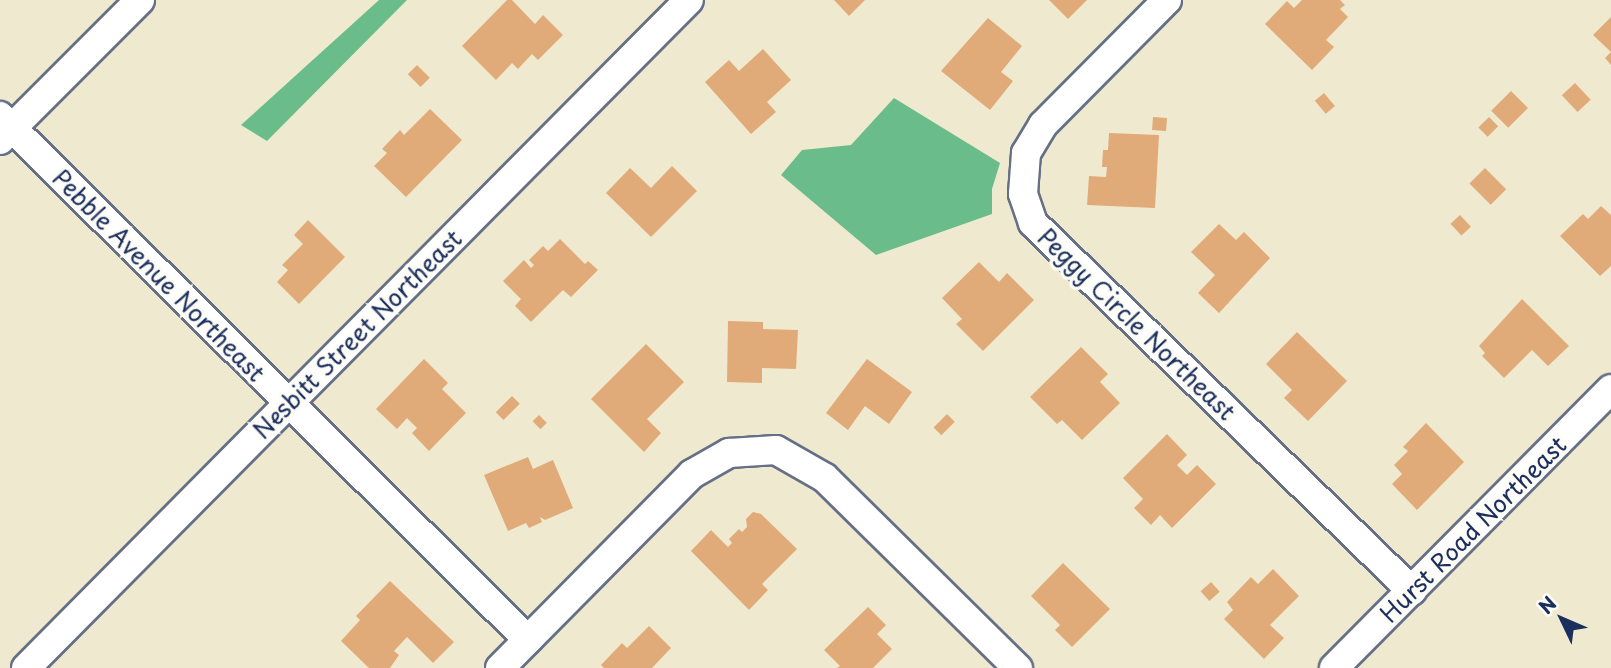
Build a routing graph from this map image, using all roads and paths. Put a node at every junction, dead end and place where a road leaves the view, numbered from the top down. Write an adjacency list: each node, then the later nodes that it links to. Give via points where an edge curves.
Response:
1 (140, 0): 4 (street)
2 (689, 0): 6 (street, Nesbitt Street Northeast)
3 (1167, 0): 7 (street, Peggy Circle Northeast, via 1043,125 1026,153 1023,194 1033,223)
4 (4, 128): 6 (street, Pebble Avenue Northeast)
5 (1611, 389): 7 (street, Hurst Road Northeast)
6 (289, 403): 8 (street, Pebble Avenue Northeast); 9 (street, Nesbitt Street Northeast)
7 (1412, 591): 12 (street, Hurst Road Northeast)
8 (528, 640): 10 (street); 11 (street, via 692,474 729,453 776,450 825,478)
9 (26, 668)
10 (500, 668)
11 (1018, 668)
12 (1334, 668)

